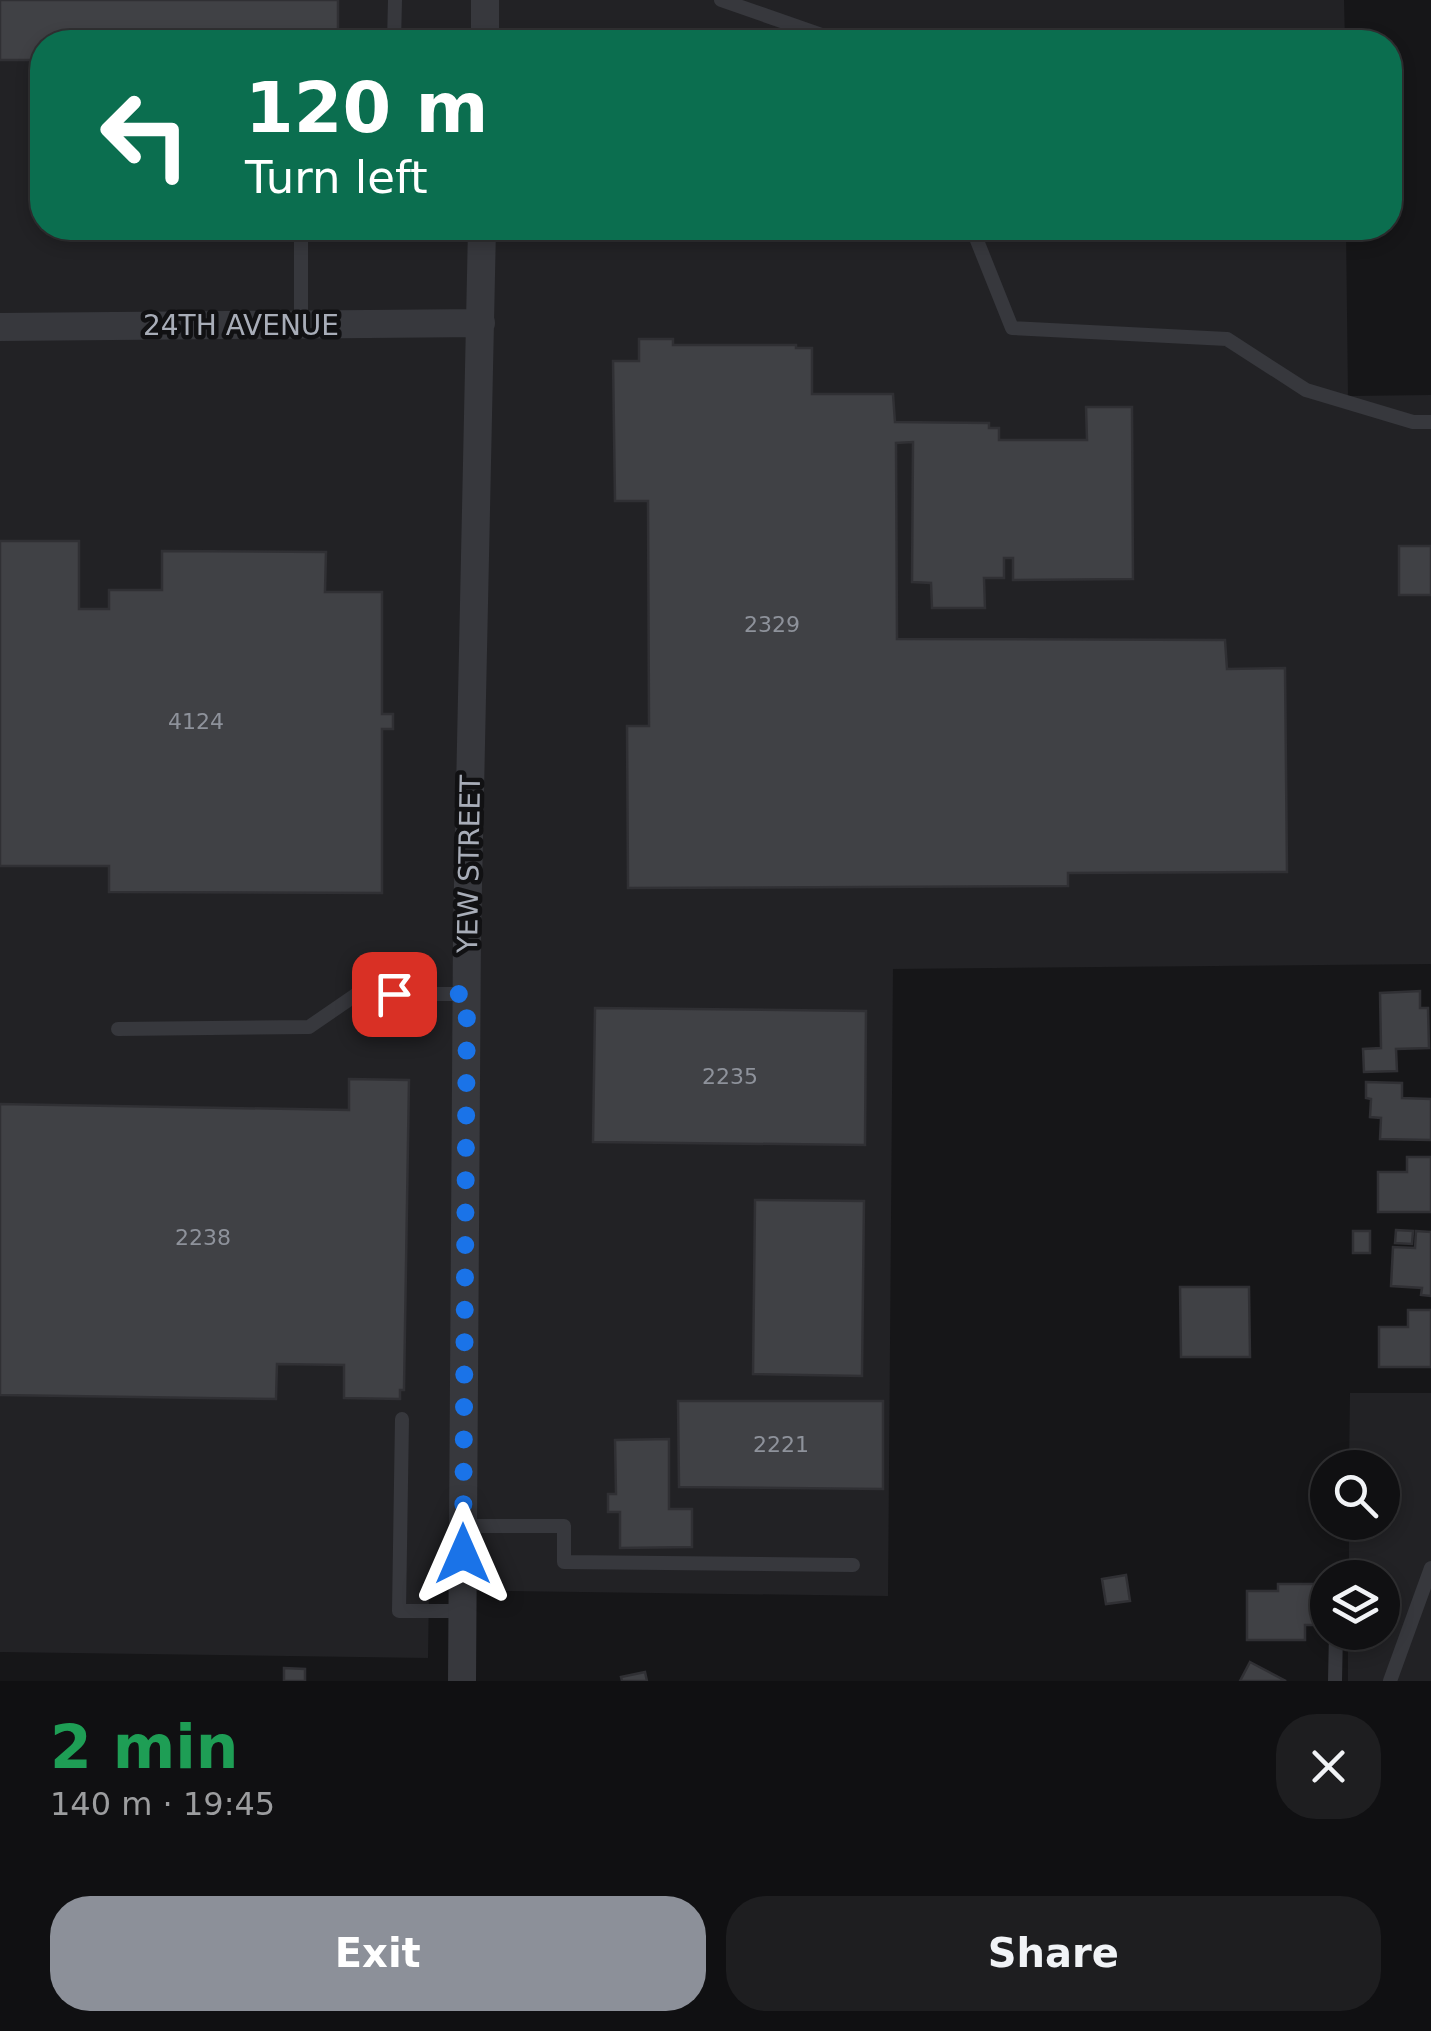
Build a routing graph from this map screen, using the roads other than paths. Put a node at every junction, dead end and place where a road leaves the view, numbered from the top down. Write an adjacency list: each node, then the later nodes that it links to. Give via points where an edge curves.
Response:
1 (395, 0): 4 (lane)
2 (485, 0): 5 (street)
3 (720, 0): 6 (lane)
4 (394, 30)
5 (485, 30)
6 (807, 30)
7 (301, 240): 11 (lane)
8 (482, 240): 10 (street, YEW STREET)
9 (977, 240): 13 (lane, via 1012,328 1227,339 1306,390)
10 (481, 323): 11 (street, 24TH AVENUE); 14 (street, YEW STREET)
11 (301, 325): 12 (street, 24TH AVENUE)
12 (0, 327)
13 (1431, 422)
14 (467, 994): 15 (lane, via 357,994 310,1026); 17 (street, YEW STREET)
15 (118, 1028)
16 (402, 1419): 20 (lane, via 398,1611)
17 (463, 1526): 18 (lane, via 564,1526 564,1562); 20 (street, YEW STREET)
18 (853, 1565)
19 (1431, 1568): 24 (lane)
20 (462, 1612): 22 (street, YEW STREET)
21 (1336, 1650): 23 (lane)
22 (462, 1681)
23 (1336, 1681)
24 (1390, 1681)

